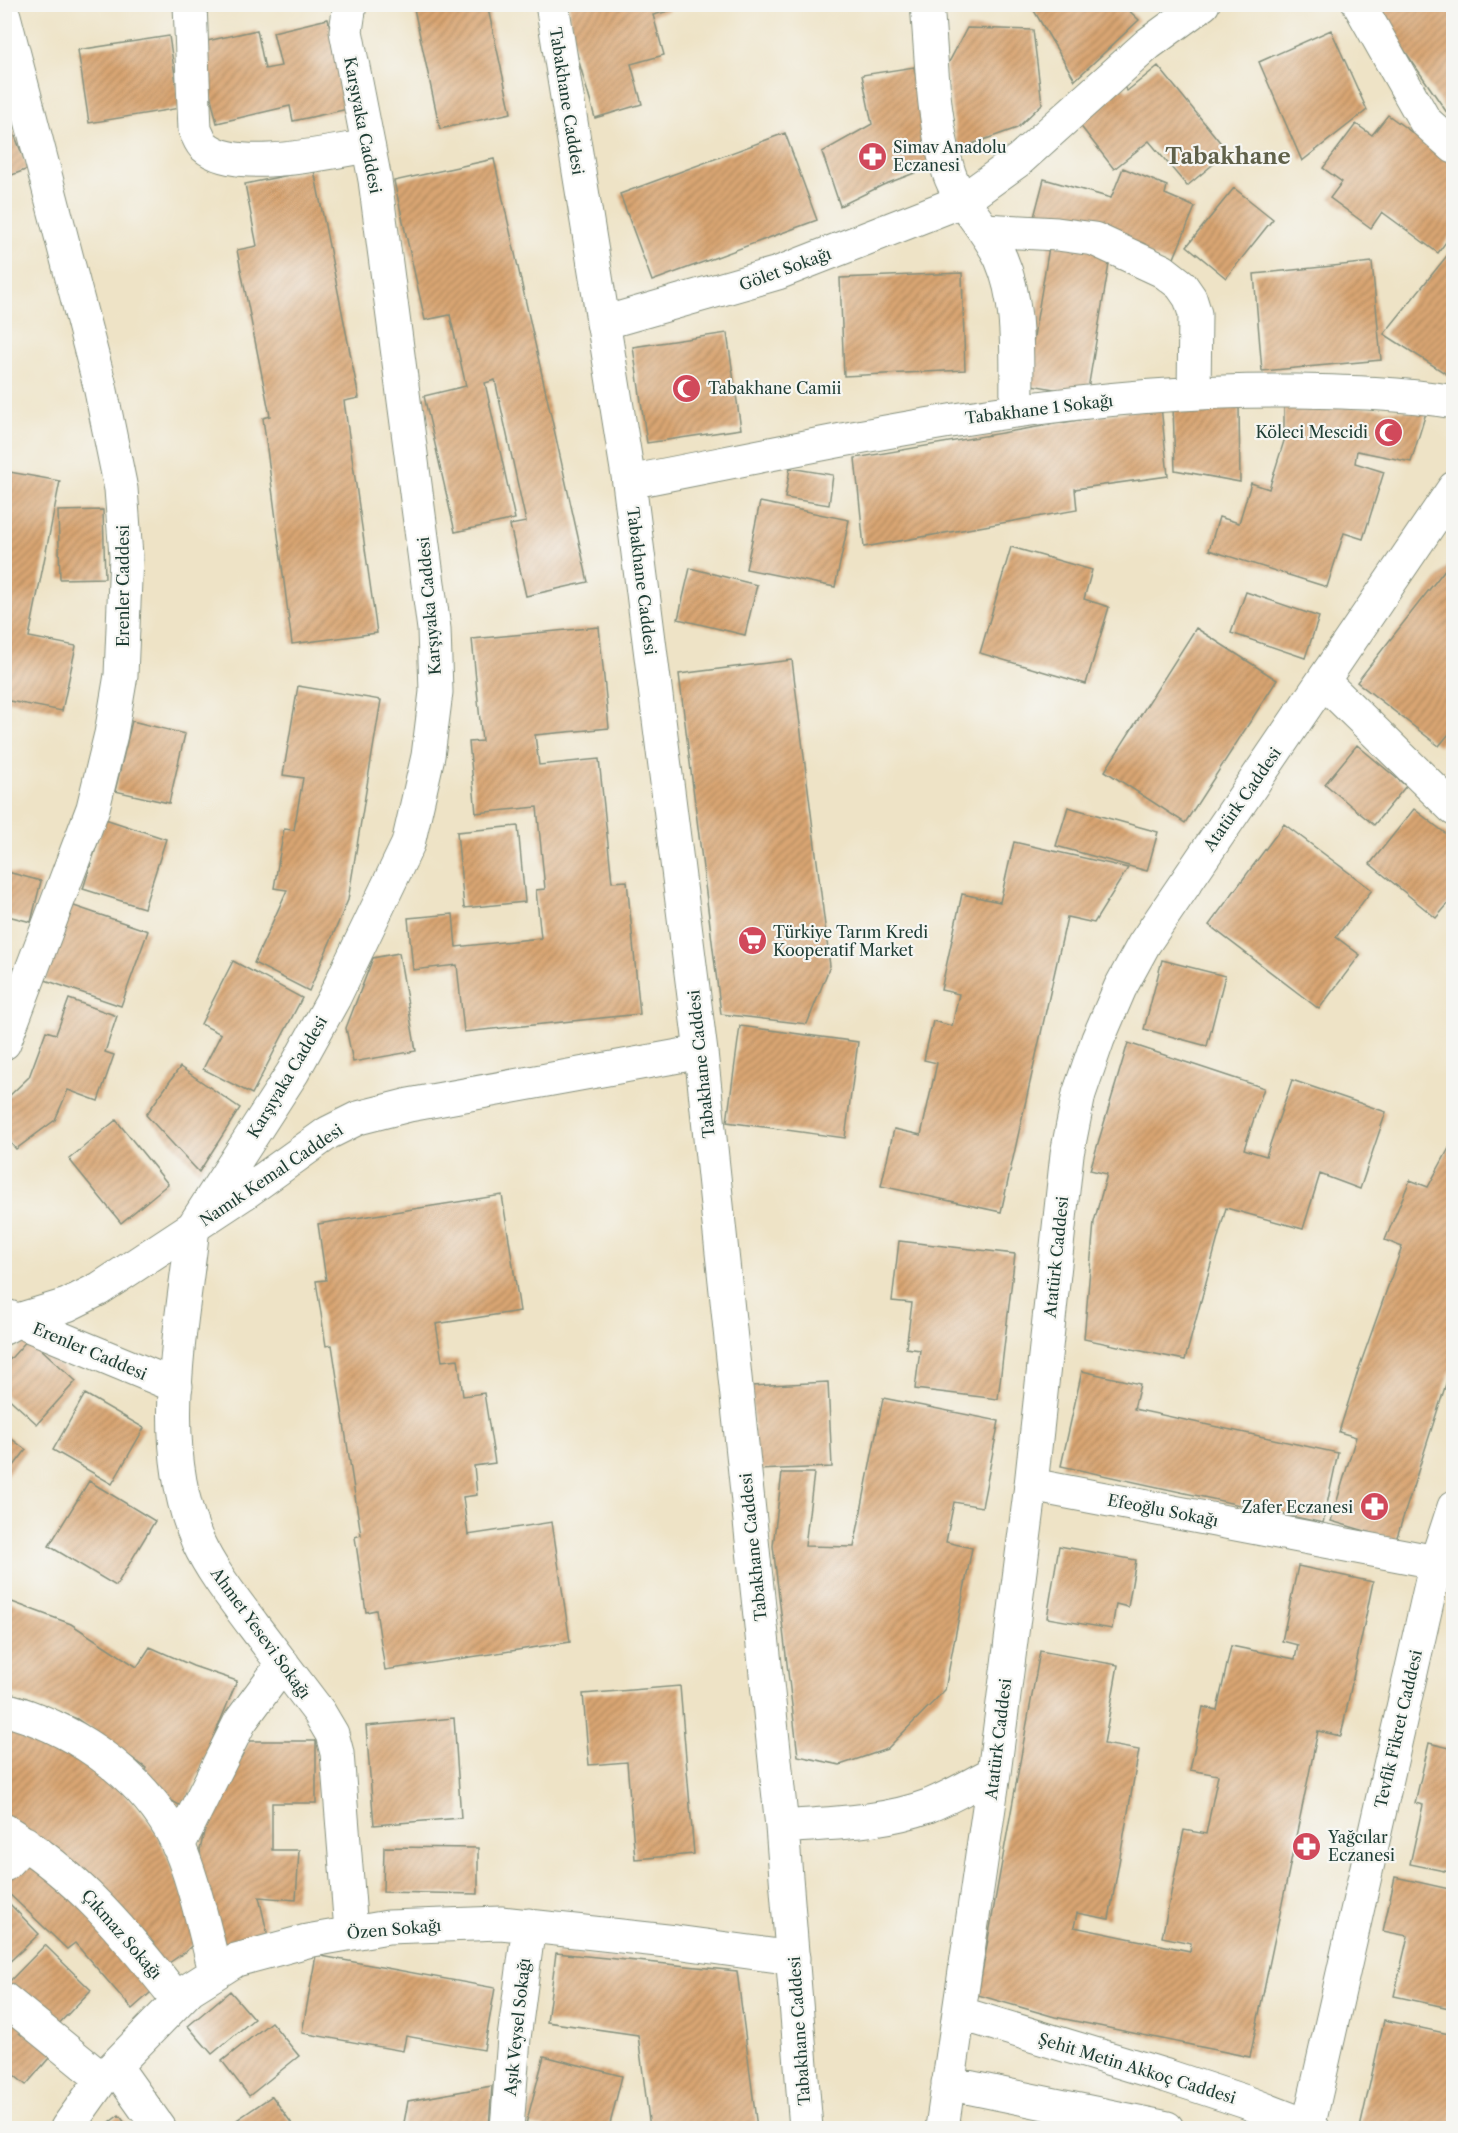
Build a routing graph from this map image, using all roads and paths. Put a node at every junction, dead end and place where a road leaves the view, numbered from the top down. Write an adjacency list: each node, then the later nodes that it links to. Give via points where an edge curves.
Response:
1 (190, 4): 8 (street, via 195,130 205,147 225,156 278,161)
2 (350, 4): 8 (street, Karşıyaka Caddesi, via 346,31)
3 (552, 4): 12 (street, Tabakhane Caddesi)
4 (927, 4): 10 (street, via 943,152)
5 (1203, 4): 10 (street, Gölet Sokağı, via 1148,44 1018,160)
6 (1359, 4): 9 (street, via 1420,112)
7 (4, 16): 20 (street, Erenler Caddesi, via 100,387 120,489 126,556 121,675 93,808)
8 (368, 146): 22 (street, Karşıyaka Caddesi, via 434,629 436,692 428,756 408,844 388,890 293,1072)
9 (1454, 147)
10 (962, 201): 11 (street); 12 (street, Gölet Sokağı, via 778,273)
11 (984, 230): 13 (street, via 1094,240 1162,271 1190,298 1195,314); 15 (street, via 1000,259 1013,307)
12 (603, 323): 16 (street, Tabakhane Caddesi)
13 (1194, 393): 14 (street, Tabakhane 1 Sokağı, via 1378,393); 15 (street, Tabakhane 1 Sokağı)
14 (1454, 402)
15 (1017, 409): 16 (street, Tabakhane 1 Sokağı)
16 (629, 482): 21 (street, Tabakhane Caddesi)
17 (1454, 488): 18 (street, Atatürk Caddesi)
18 (1324, 682): 19 (street); 25 (street, Atatürk Caddesi, via 1144,944 1098,1039 1079,1094 1067,1154)
19 (1454, 809)
20 (4, 1043)
21 (701, 1052): 22 (street, Namık Kemal Caddesi, via 409,1105 358,1118 328,1133); 30 (street, Tabakhane Caddesi)
22 (193, 1227): 23 (street, Namık Kemal Caddesi, via 68,1305); 24 (street, Ahmet Yesevi Sokağı)
23 (9, 1321): 24 (street, Erenler Caddesi)
24 (176, 1386): 27 (street, Ahmet Yesevi Sokağı, via 180,1481 198,1542 214,1571)
25 (1031, 1485): 26 (street, Efeoğlu Sokağı); 29 (street, Atatürk Caddesi)
26 (1447, 1537): 48 (street, Tevfik Fikret Caddesi)
27 (283, 1664): 32 (street, via 240,1722); 34 (street, Ahmet Yesevi Sokağı, via 319,1712 332,1734 337,1753)
28 (4, 1708): 32 (street, via 66,1734 120,1770 158,1810)
29 (994, 1773): 30 (street, via 927,1806 896,1814); 39 (street, Atatürk Caddesi)
30 (782, 1827): 35 (street, Tabakhane Caddesi)
31 (11, 1846): 38 (street, Çıkmaz Sokağı, via 62,1870 103,1908)
32 (178, 1846): 36 (street)
33 (529, 1925): 34 (street, Özen Sokağı, via 455,1923); 35 (street, Özen Sokağı); 44 (street, Aşık Veysel Sokağı)
34 (351, 1931): 36 (street, Özen Sokağı, via 236,1960)
35 (794, 1958): 45 (street, Tabakhane Caddesi)
36 (215, 1971): 38 (street, Özen Sokağı)
37 (4, 1999): 40 (street)
38 (178, 2000): 40 (street, Özen Sokağı)
39 (959, 2013): 41 (street, Atatürk Caddesi); 48 (street, Şehit Metin Akkoç Caddesi, via 1167,2076)
40 (108, 2073): 42 (street, Özen Sokağı); 43 (street)
41 (948, 2083): 46 (street, Atatürk Caddesi); 47 (street)
42 (67, 2128)
43 (159, 2128)
44 (507, 2128)
45 (806, 2128)
46 (942, 2128)
47 (1167, 2128)
48 (1310, 2128)

